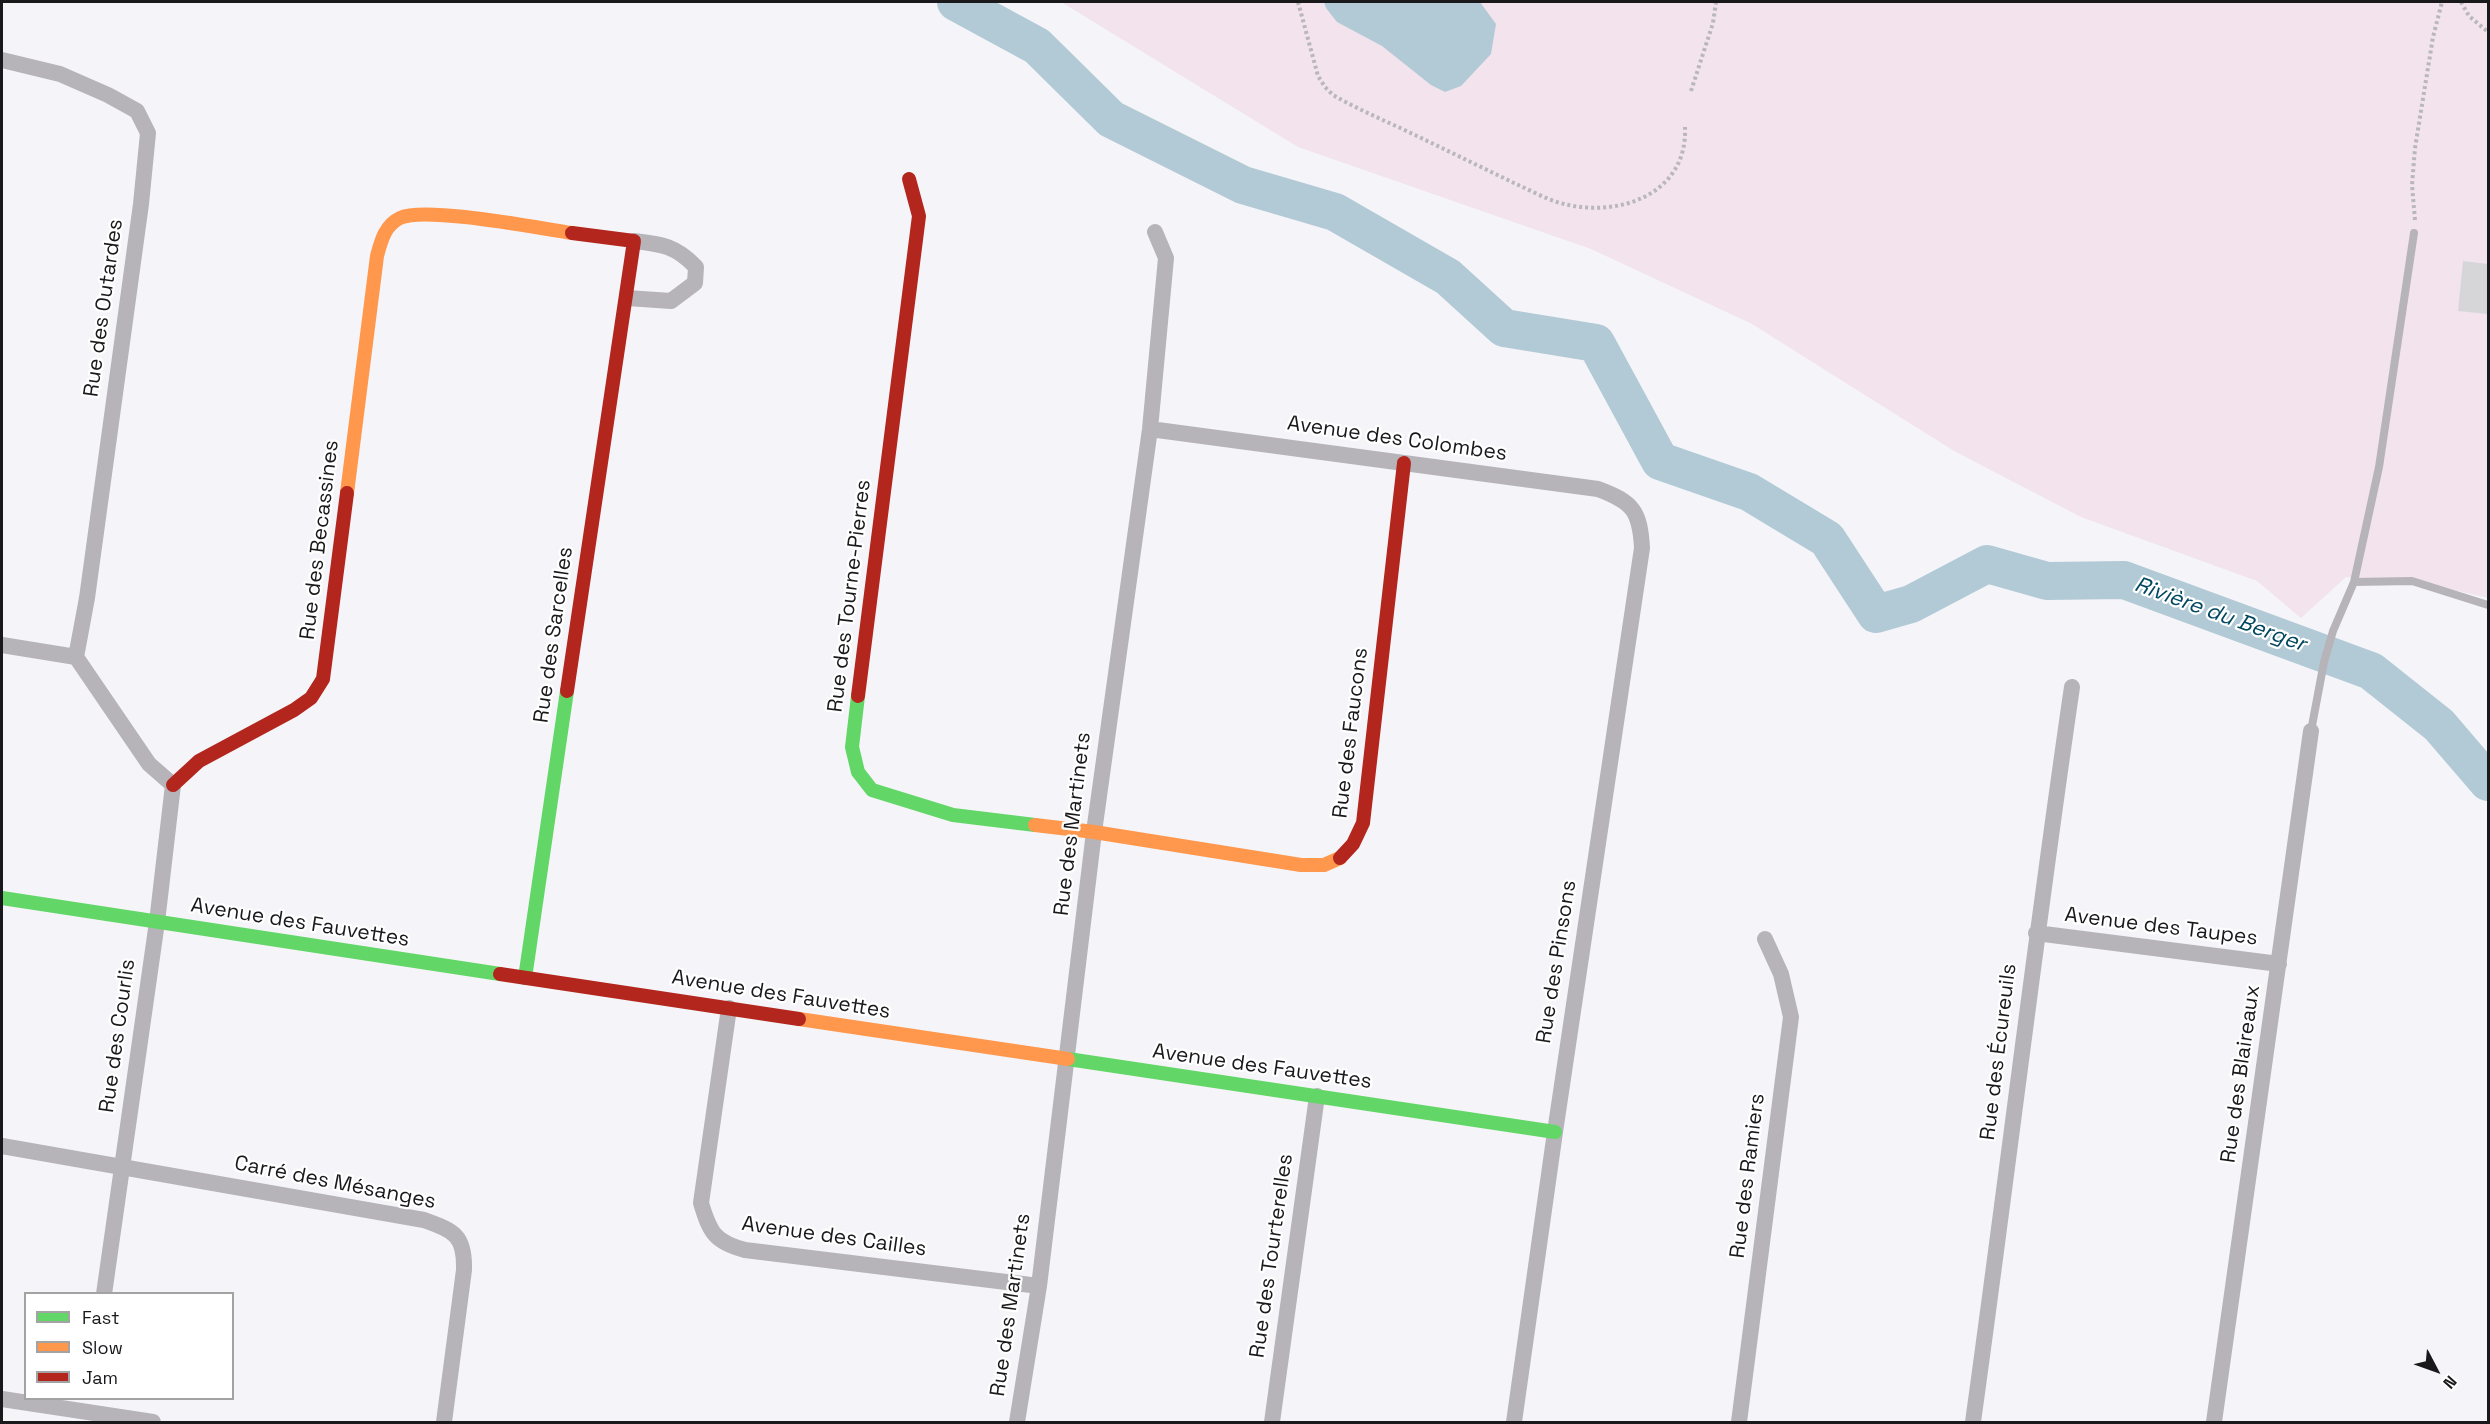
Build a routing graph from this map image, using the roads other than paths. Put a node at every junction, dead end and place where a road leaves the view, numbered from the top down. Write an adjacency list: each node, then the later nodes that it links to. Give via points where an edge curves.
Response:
1 (2, 60): 13 (street, Rue des Outardes, via 60,74 108,95 137,111 148,133 132,274)
2 (909, 179): 17 (street, Rue des Tourne-Pierres, via 919,216 852,747 858,772 872,790 953,815)
3 (1155, 232): 7 (street, Rue des Martinets, via 1166,258)
4 (2414, 233): 10 (lane, via 2379,467)
5 (634, 241): 6 (street, Rue des Sarcelles); 6 (street, via 665,244 684,254 696,267 695,283 671,301); 16 (street, Rue des Becassines, via 426,213 405,214 390,224 380,240 377,255 323,679 311,698 199,761)
6 (627, 298): 23 (street, Rue des Sarcelles)
7 (1150, 429): 8 (street, Avenue des Colombes); 17 (street, Rue des Martinets)
8 (1404, 463): 9 (street, Avenue des Colombes, via 1598,489); 17 (street, Rue des Faucons, via 1363,823 1354,845 1338,861 1318,867)
9 (1634, 509): 27 (street, Rue des Pinsons, via 1642,549)
10 (2354, 582): 11 (lane, via 2412,581); 15 (lane, via 2324,662)
11 (2488, 605)
12 (2, 645): 13 (street)
13 (76, 657): 16 (street, via 149,764)
14 (2072, 687): 20 (street, Rue des Écureuils)
15 (2311, 731): 22 (street, Rue des Blaireaux)
16 (173, 785): 19 (street, Rue des Courlis)
17 (1094, 832): 25 (street, Rue des Martinets)
18 (2, 898): 19 (street, Avenue des Fauvettes)
19 (157, 922): 23 (street, Avenue des Fauvettes); 29 (street, Rue des Courlis)
20 (2036, 933): 22 (street, Avenue des Taupes); 40 (street, Rue des Écureuils)
21 (1765, 939): 39 (street, Rue des Ramiers, via 1781,974 1791,1017)
22 (2280, 964): 41 (street, Rue des Blaireaux)
23 (525, 978): 24 (street, Avenue des Fauvettes)
24 (729, 1008): 25 (street, Avenue des Fauvettes); 30 (street, Avenue des Cailles, via 701,1203 707,1224 717,1239 745,1250)
25 (1066, 1059): 26 (street, Avenue des Fauvettes); 30 (street, Rue des Martinets)
26 (1317, 1096): 27 (street, Avenue des Fauvettes); 37 (street, Rue des Tourterelles)
27 (1555, 1132): 38 (street, Rue des Pinsons)
28 (2, 1146): 29 (street)
29 (122, 1166): 31 (street, Rue des Courlis); 35 (street, Carré des Mésanges, via 424,1220 457,1236 464,1251 464,1270)
30 (1039, 1286): 36 (street, Rue des Martinets)
31 (104, 1292)
32 (2, 1400): 33 (street)
33 (87, 1411): 34 (street)
34 (153, 1422)
35 (444, 1422)
36 (1017, 1422)
37 (1272, 1422)
38 (1514, 1422)
39 (1739, 1422)
40 (1973, 1422)
41 (2214, 1422)

